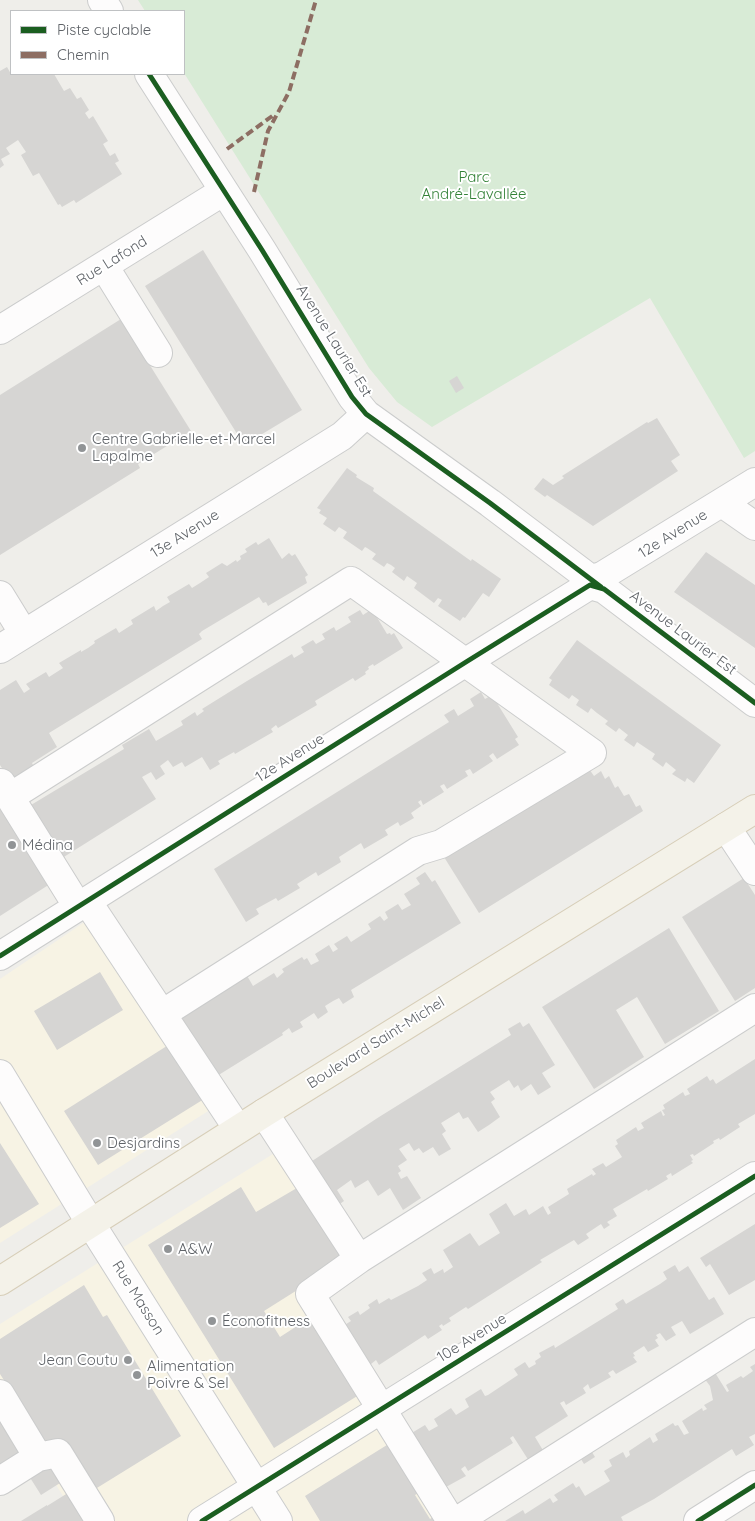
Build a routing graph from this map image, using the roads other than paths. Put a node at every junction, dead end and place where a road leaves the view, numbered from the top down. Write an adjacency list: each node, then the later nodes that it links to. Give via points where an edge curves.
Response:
1 (150, 75): 2 (street, Avenue Laurier Est)
2 (224, 191): 3 (street, Rue Lafond); 6 (street, Avenue Laurier Est, via 352,397)
3 (104, 266): 4 (street, Rue Lafond); 5 (street)
4 (0, 330)
5 (158, 353)
6 (366, 414): 10 (street, Avenue Laurier Est); 12 (street, 13e Avenue, via 342,436)
7 (755, 482): 8 (street, 12e Avenue)
8 (722, 503): 9 (street); 10 (street, 12e Avenue)
9 (755, 526)
10 (591, 581): 14 (street, 12e Avenue); 15 (street, Avenue Laurier Est)
11 (0, 595): 12 (street)
12 (24, 634): 13 (street, 13e Avenue)
13 (0, 649)
14 (466, 662): 16 (street, via 352,581); 20 (street, 12e Avenue); 23 (street, via 592,753 441,844 418,850)
15 (755, 703)
16 (5, 789): 20 (street)
17 (755, 809): 18 (main road, Boulevard Saint-Michel)
18 (726, 827): 19 (street); 25 (main road, Boulevard Saint-Michel)
19 (755, 871)
20 (82, 904): 21 (street, 12e Avenue); 23 (street)
21 (0, 956)
22 (755, 1008): 29 (street)
23 (162, 1014): 26 (street)
24 (0, 1074): 28 (street, Rue Masson)
25 (264, 1113): 26 (main road, Boulevard Saint-Michel); 29 (street)
26 (238, 1130): 28 (main road, Boulevard Saint-Michel)
27 (755, 1176): 33 (street, 10e Avenue)
28 (91, 1224): 30 (main road, Boulevard Saint-Michel); 37 (street, Rue Masson)
29 (359, 1259): 33 (street, via 310,1294)
30 (0, 1280)
31 (755, 1332): 42 (street)
32 (0, 1394): 34 (street)
33 (381, 1410): 37 (street, 10e Avenue); 41 (street)
34 (38, 1457): 35 (street); 38 (street, via 58,1453)
35 (0, 1481)
36 (755, 1485): 43 (street)
37 (257, 1487): 39 (street, 10e Avenue); 40 (street, Rue Masson)
38 (100, 1521)
39 (202, 1521)
40 (278, 1521)
41 (451, 1521)
42 (457, 1521)
43 (698, 1521)

